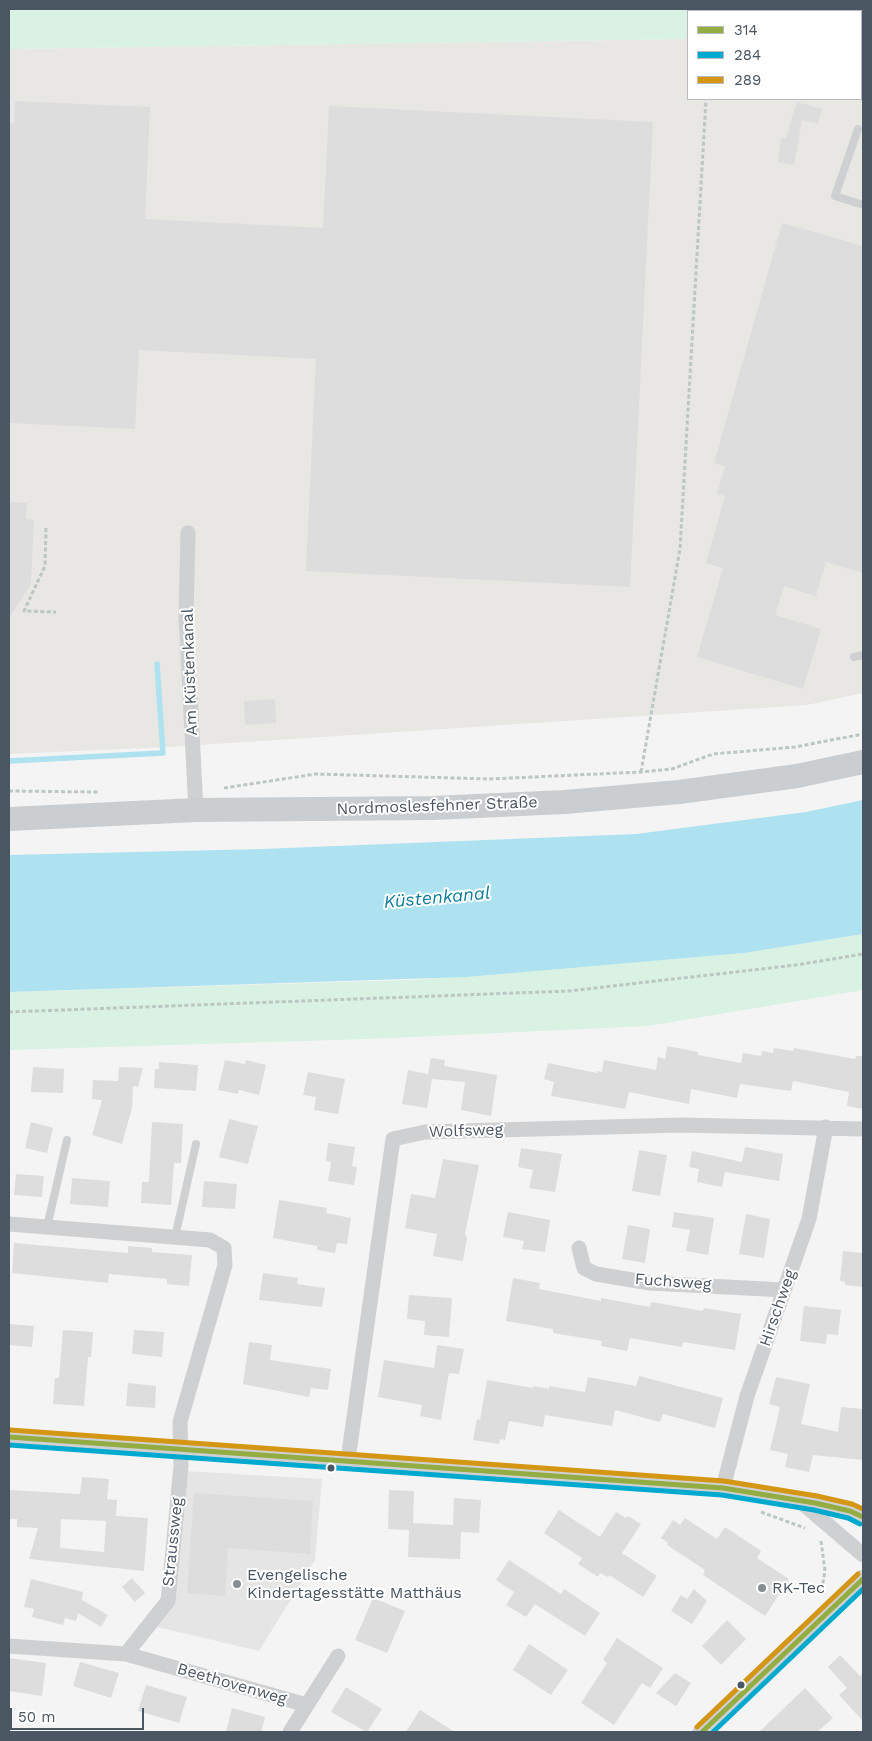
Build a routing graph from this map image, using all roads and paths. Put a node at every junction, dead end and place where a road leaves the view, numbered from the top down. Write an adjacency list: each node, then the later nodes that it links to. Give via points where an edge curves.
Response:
1 (706, 100): 11 (path, via 680,549)
2 (858, 129): 3 (lane, via 835,196)
3 (863, 205)
4 (46, 528): 6 (path, via 45,566 24,611)
5 (188, 533): 14 (street, Am Küstenkanal, via 186,616)
6 (56, 612)
7 (863, 655): 8 (lane)
8 (854, 657)
9 (863, 734): 11 (path, via 795,747 713,754 672,769)
10 (863, 762): 14 (main road, Nordmoslesfehner Straße, via 797,776 679,792 565,802 433,808)
11 (641, 772): 14 (path, via 489,779 316,774)
12 (9, 791): 13 (path)
13 (106, 792)
14 (195, 801): 15 (main road, Nordmoslesfehner Straße)
15 (9, 819)
16 (863, 954): 17 (path, via 796,965 569,991)
17 (9, 1012)
18 (826, 1127): 19 (street, Wolfsweg); 26 (street, Hirschweg, via 809,1219); 29 (street, Wolfsweg, via 690,1125 425,1132 393,1139)
19 (863, 1129)
20 (67, 1140): 23 (lane)
21 (196, 1144): 24 (lane)
22 (9, 1224): 23 (street)
23 (47, 1227): 24 (street)
24 (175, 1237): 28 (street, Straussweg, via 210,1240 224,1248 226,1264 180,1422)
25 (579, 1248): 26 (street, Fuchsweg, via 584,1268 596,1274 650,1283)
26 (784, 1290): 30 (street, Hirschweg, via 747,1396)
27 (9, 1437): 28 (street)
28 (180, 1449): 29 (street); 40 (street, Straussweg, via 168,1601)
29 (348, 1460): 30 (street)
30 (723, 1488): 31 (street)
31 (798, 1500): 33 (street, via 850,1511); 36 (street)
32 (756, 1510): 34 (path)
33 (863, 1517)
34 (812, 1531)
35 (817, 1537): 38 (path, via 822,1543 826,1571 820,1600)
36 (863, 1555)
37 (863, 1579): 38 (street)
38 (830, 1610): 44 (street)
39 (9, 1646): 40 (street)
40 (126, 1654): 42 (street, Beethovenweg)
41 (338, 1656): 42 (street)
42 (307, 1705): 43 (street, Beethovenweg)
43 (290, 1732)
44 (702, 1732)

